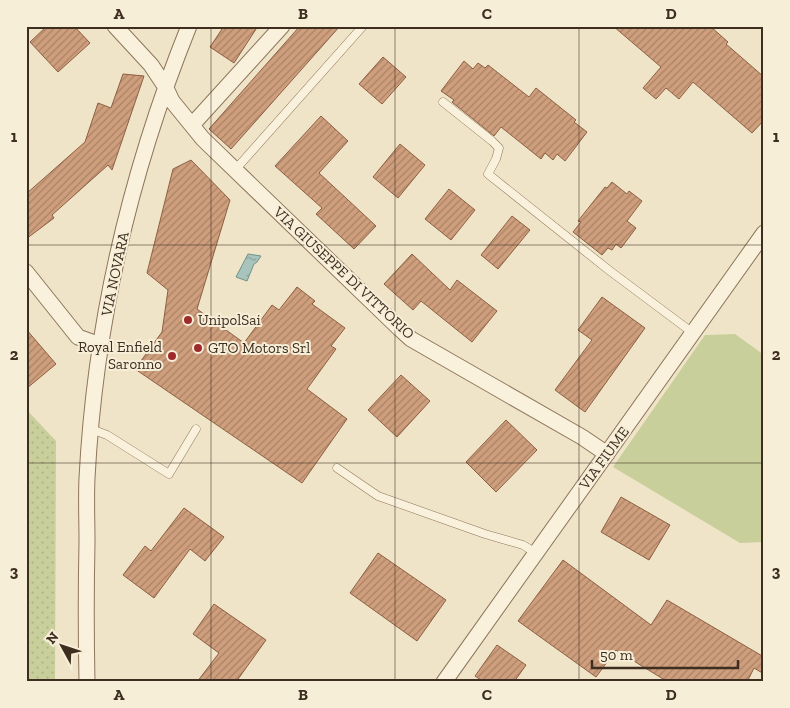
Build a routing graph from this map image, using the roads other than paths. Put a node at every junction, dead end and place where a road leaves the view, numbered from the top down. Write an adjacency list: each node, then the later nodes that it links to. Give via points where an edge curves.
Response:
1 (115, 26): 5 (street, VIA GIUSEPPE DI VITTORIO, via 151,65)
2 (189, 26): 5 (street, VIA NOVARA)
3 (282, 26): 7 (street)
4 (363, 26): 8 (lane)
5 (165, 86): 7 (street, VIA GIUSEPPE DI VITTORIO, via 172,101); 12 (street, VIA NOVARA, via 136,180)
6 (443, 102): 11 (lane, via 499,148 488,174)
7 (192, 125): 8 (street, VIA GIUSEPPE DI VITTORIO)
8 (235, 170): 15 (street, VIA GIUSEPPE DI VITTORIO, via 411,338)
9 (764, 233): 11 (street, VIA FIUME)
10 (26, 272): 12 (street, via 78,337)
11 (693, 333): 15 (street, VIA FIUME)
12 (100, 345): 13 (street, VIA NOVARA)
13 (91, 429): 14 (lane, via 107,434 169,474); 18 (street, VIA NOVARA, via 87,478)
14 (196, 429)
15 (607, 454): 17 (street, VIA FIUME)
16 (337, 468): 17 (lane, via 378,496 523,545)
17 (536, 553): 19 (street, VIA FIUME)
18 (87, 682)
19 (444, 682)

